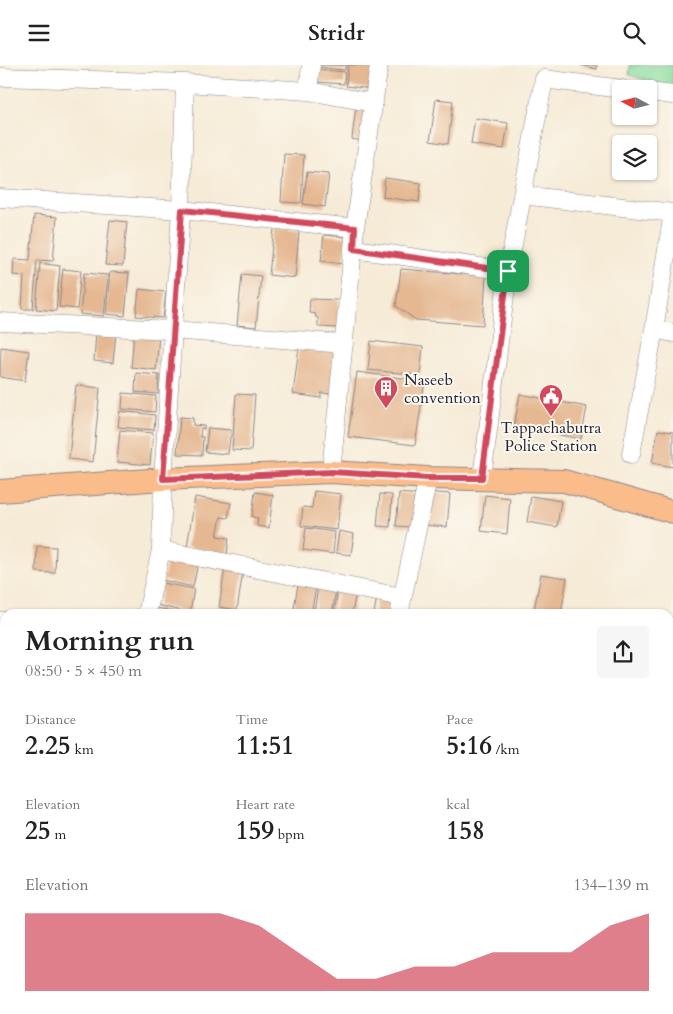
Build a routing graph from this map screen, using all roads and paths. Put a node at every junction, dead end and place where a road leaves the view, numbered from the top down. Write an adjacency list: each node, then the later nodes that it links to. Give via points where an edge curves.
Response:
1 (311, 65): 7 (street)
2 (379, 65): 10 (street)
3 (545, 72): 6 (street); 11 (street)
4 (0, 77): 5 (street)
5 (185, 83): 7 (street); 13 (street)
6 (612, 87)
7 (308, 91): 10 (street)
8 (658, 93): 9 (street)
9 (673, 95)
10 (374, 103): 14 (street)
11 (522, 195): 16 (street); 18 (street, via 673,213)
12 (0, 198): 13 (street)
13 (182, 210): 14 (street); 19 (street)
14 (355, 228): 15 (street)
15 (354, 249): 16 (street); 21 (street)
16 (508, 271): 25 (street)
17 (0, 322): 19 (street)
18 (654, 329): 20 (street); 22 (street)
19 (173, 330): 21 (street); 26 (street)
20 (673, 333)
21 (344, 344): 23 (street)
22 (632, 454)
23 (332, 472): 24 (main road); 26 (main road)
24 (428, 478): 25 (main road); 30 (street)
25 (482, 478): 28 (main road, via 564,481)
26 (163, 479): 27 (main road); 29 (street)
27 (0, 491)
28 (673, 512)
29 (161, 550): 30 (street); 31 (street)
30 (401, 605)
31 (148, 609)

